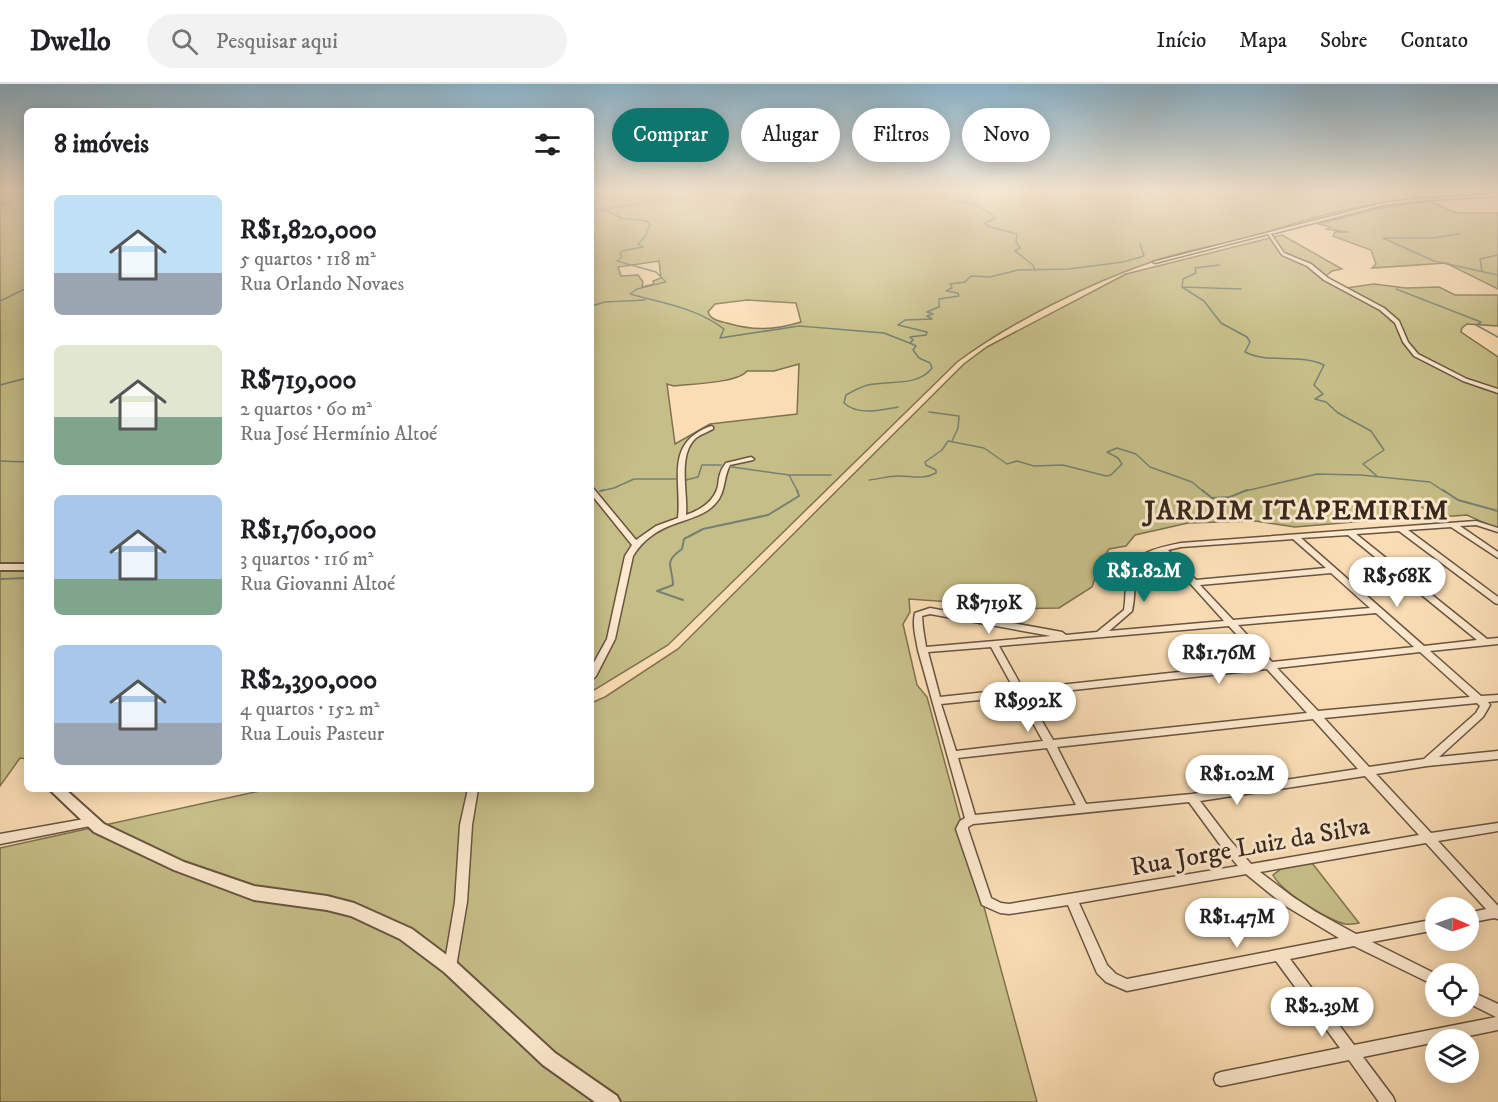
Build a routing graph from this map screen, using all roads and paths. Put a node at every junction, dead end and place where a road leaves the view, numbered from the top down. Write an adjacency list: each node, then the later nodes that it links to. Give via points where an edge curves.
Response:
1 (1243, 240): 3 (street)
2 (1273, 240): 4 (street, via 1283,254 1309,265 1326,279 1382,309 1397,322 1416,355 1465,380)
3 (1155, 262)
4 (1498, 391)
5 (711, 428): 8 (street, via 691,440 685,452)
6 (751, 459): 8 (street, via 728,464 718,495 700,512)
7 (594, 493): 14 (street)
8 (682, 519): 14 (street, via 659,526)
9 (1453, 525): 10 (street); 11 (street, via 1476,523); 16 (street)
10 (1401, 528): 12 (street); 21 (street)
11 (1498, 530)
12 (1349, 532): 13 (street); 27 (street)
13 (1294, 536): 15 (street); 19 (street)
14 (636, 545): 32 (street, via 629,556 611,639)
15 (1163, 549): 20 (street); 24 (street, via 1135,566 1128,611)
16 (1498, 556)
17 (0, 567): 18 (street)
18 (24, 567)
19 (1334, 570): 20 (street); 22 (street)
20 (1194, 583): 23 (street)
21 (1498, 601)
22 (1380, 610): 23 (street); 30 (street)
23 (1231, 622): 24 (street); 31 (street)
24 (1100, 634): 25 (street)
25 (1071, 636): 28 (street); 29 (street, via 923,612 916,621)
26 (1498, 641): 27 (street)
27 (1485, 642): 30 (street)
28 (994, 645): 29 (street); 33 (street)
29 (922, 650): 35 (street)
30 (1425, 650): 31 (street); 36 (street)
31 (1270, 666): 33 (street); 37 (street)
32 (594, 670)
33 (1021, 692): 35 (street); 38 (street)
34 (1498, 698): 36 (street)
35 (937, 700): 39 (street)
36 (1481, 700): 37 (street); 41 (street, via 1485,705 1480,715)
37 (1316, 715): 38 (street); 42 (street)
38 (1050, 744): 39 (street); 46 (street)
39 (953, 755): 47 (street)
40 (1498, 755): 41 (street)
41 (1426, 762): 42 (street)
42 (1368, 772): 45 (street); 50 (street)
43 (59, 792): 48 (street)
44 (472, 792): 59 (street, via 465,825 461,902)
45 (1192, 798): 46 (street); 52 (street)
46 (1083, 809): 47 (street)
47 (971, 820): 53 (street, Rua Jorge Luiz da Silva, via 962,829 986,901 1009,909)
48 (90, 822): 51 (street); 59 (street, via 178,866 232,887 354,910 406,934)
49 (1498, 827): 50 (street, Rua Jorge Luiz da Silva)
50 (1428, 838): 52 (street, Rua Jorge Luiz da Silva); 54 (street)
51 (0, 840)
52 (1248, 868): 53 (street, Rua Jorge Luiz da Silva); 57 (street)
53 (1072, 900): 58 (street, via 1102,969 1119,983 1142,983)
54 (1497, 913): 55 (street)
55 (1479, 916)
56 (1425, 926): 57 (street)
57 (1353, 940): 58 (street); 60 (street)
58 (1280, 956): 64 (street)
59 (450, 967): 66 (street, via 549,1059)
60 (1425, 975)
61 (1479, 1002): 62 (street)
62 (1498, 1011)
63 (1498, 1023): 64 (street)
64 (1353, 1054): 65 (street); 67 (street)
65 (1221, 1079)
66 (611, 1102)
67 (1388, 1102)

